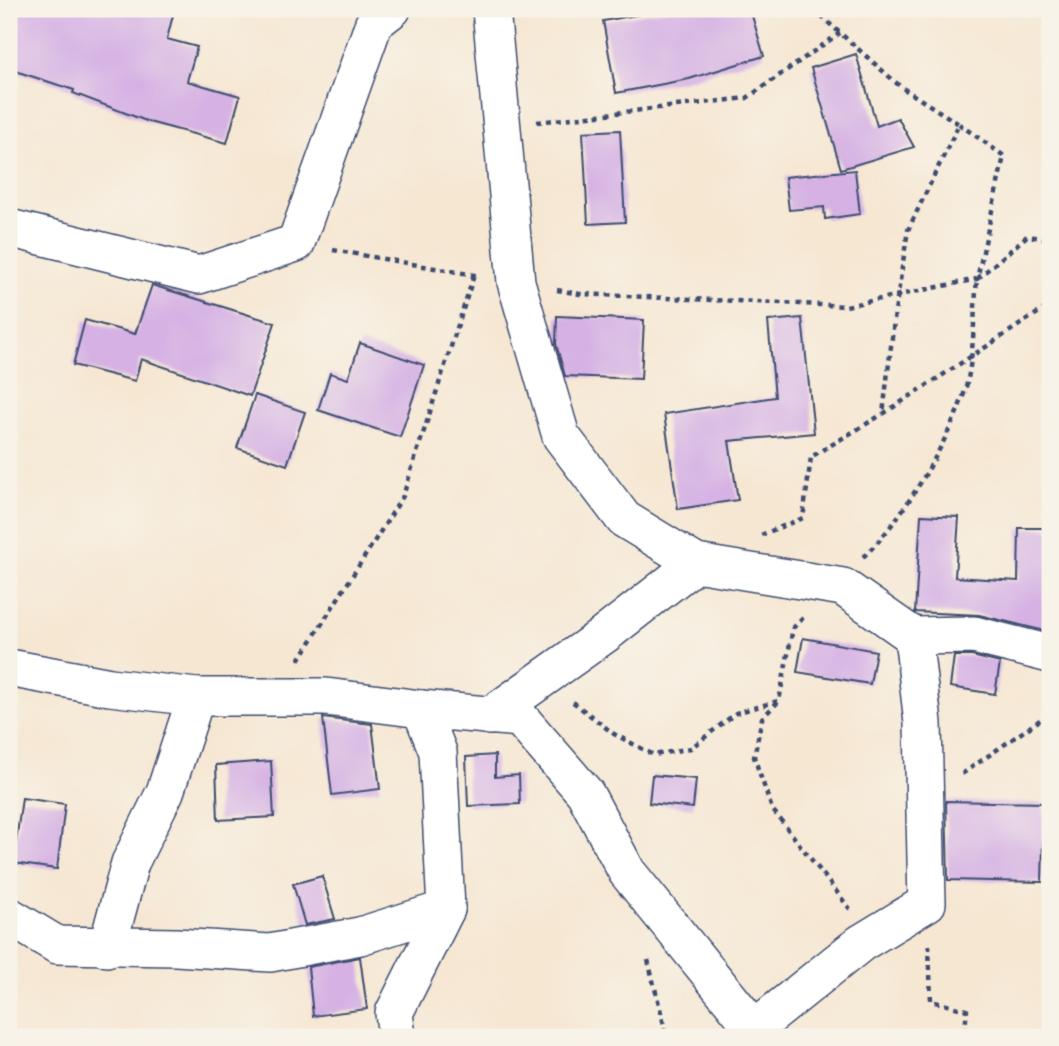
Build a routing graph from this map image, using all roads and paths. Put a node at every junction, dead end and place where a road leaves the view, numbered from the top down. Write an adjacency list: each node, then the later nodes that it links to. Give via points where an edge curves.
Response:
1 (392, 9): 9 (street, via 374,23)
2 (491, 9): 6 (street)
3 (813, 9): 4 (path)
4 (840, 33): 5 (path, via 901,87); 6 (path, via 747,98)
5 (959, 124): 11 (path, via 1004,156); 13 (path, via 908,230)
6 (502, 126): 12 (street)
7 (9, 228): 9 (street, via 200,275)
8 (1050, 239): 11 (path, via 1027,236)
9 (296, 243): 10 (path)
10 (474, 275): 12 (path); 26 (path, via 403,496)
11 (977, 279): 13 (path); 15 (path)
12 (516, 282): 13 (path, via 580,294 846,306); 18 (street, via 561,436 624,519)
13 (897, 296): 16 (path)
14 (1050, 305): 15 (path)
15 (969, 359): 16 (path); 19 (path, via 966,386 931,464 882,540)
16 (883, 414): 17 (path, via 811,457 803,518)
17 (756, 538)
18 (696, 563): 19 (street); 24 (street)
19 (832, 586): 20 (street, via 844,587); 27 (path, via 793,628)
20 (913, 636): 21 (street, via 974,635); 31 (street, via 923,723)
21 (1038, 652): 23 (street)
22 (9, 668): 25 (street)
23 (1050, 676)
24 (535, 684): 27 (path, via 578,705 614,734 654,755 691,748 736,713); 30 (street)
25 (196, 697): 26 (street); 36 (street, via 165,792 131,863)
26 (275, 697): 28 (street, via 326,697)
27 (779, 701): 35 (path, via 762,718 754,757 772,809 840,900 863,921)
28 (421, 709): 30 (street); 33 (street, via 439,752)
29 (1050, 713): 31 (path)
30 (490, 716): 37 (street, via 520,718 585,793 627,872)
31 (924, 801): 32 (street)
32 (927, 902): 35 (street); 39 (path, via 931,1001 967,1010)
33 (446, 909): 36 (street, via 360,936 271,953); 38 (street, via 394,1013)
34 (9, 916): 36 (street, via 57,945)
35 (889, 926): 37 (street, via 861,943)
36 (107, 948)
37 (753, 1034)
38 (397, 1037)
39 (964, 1037)

